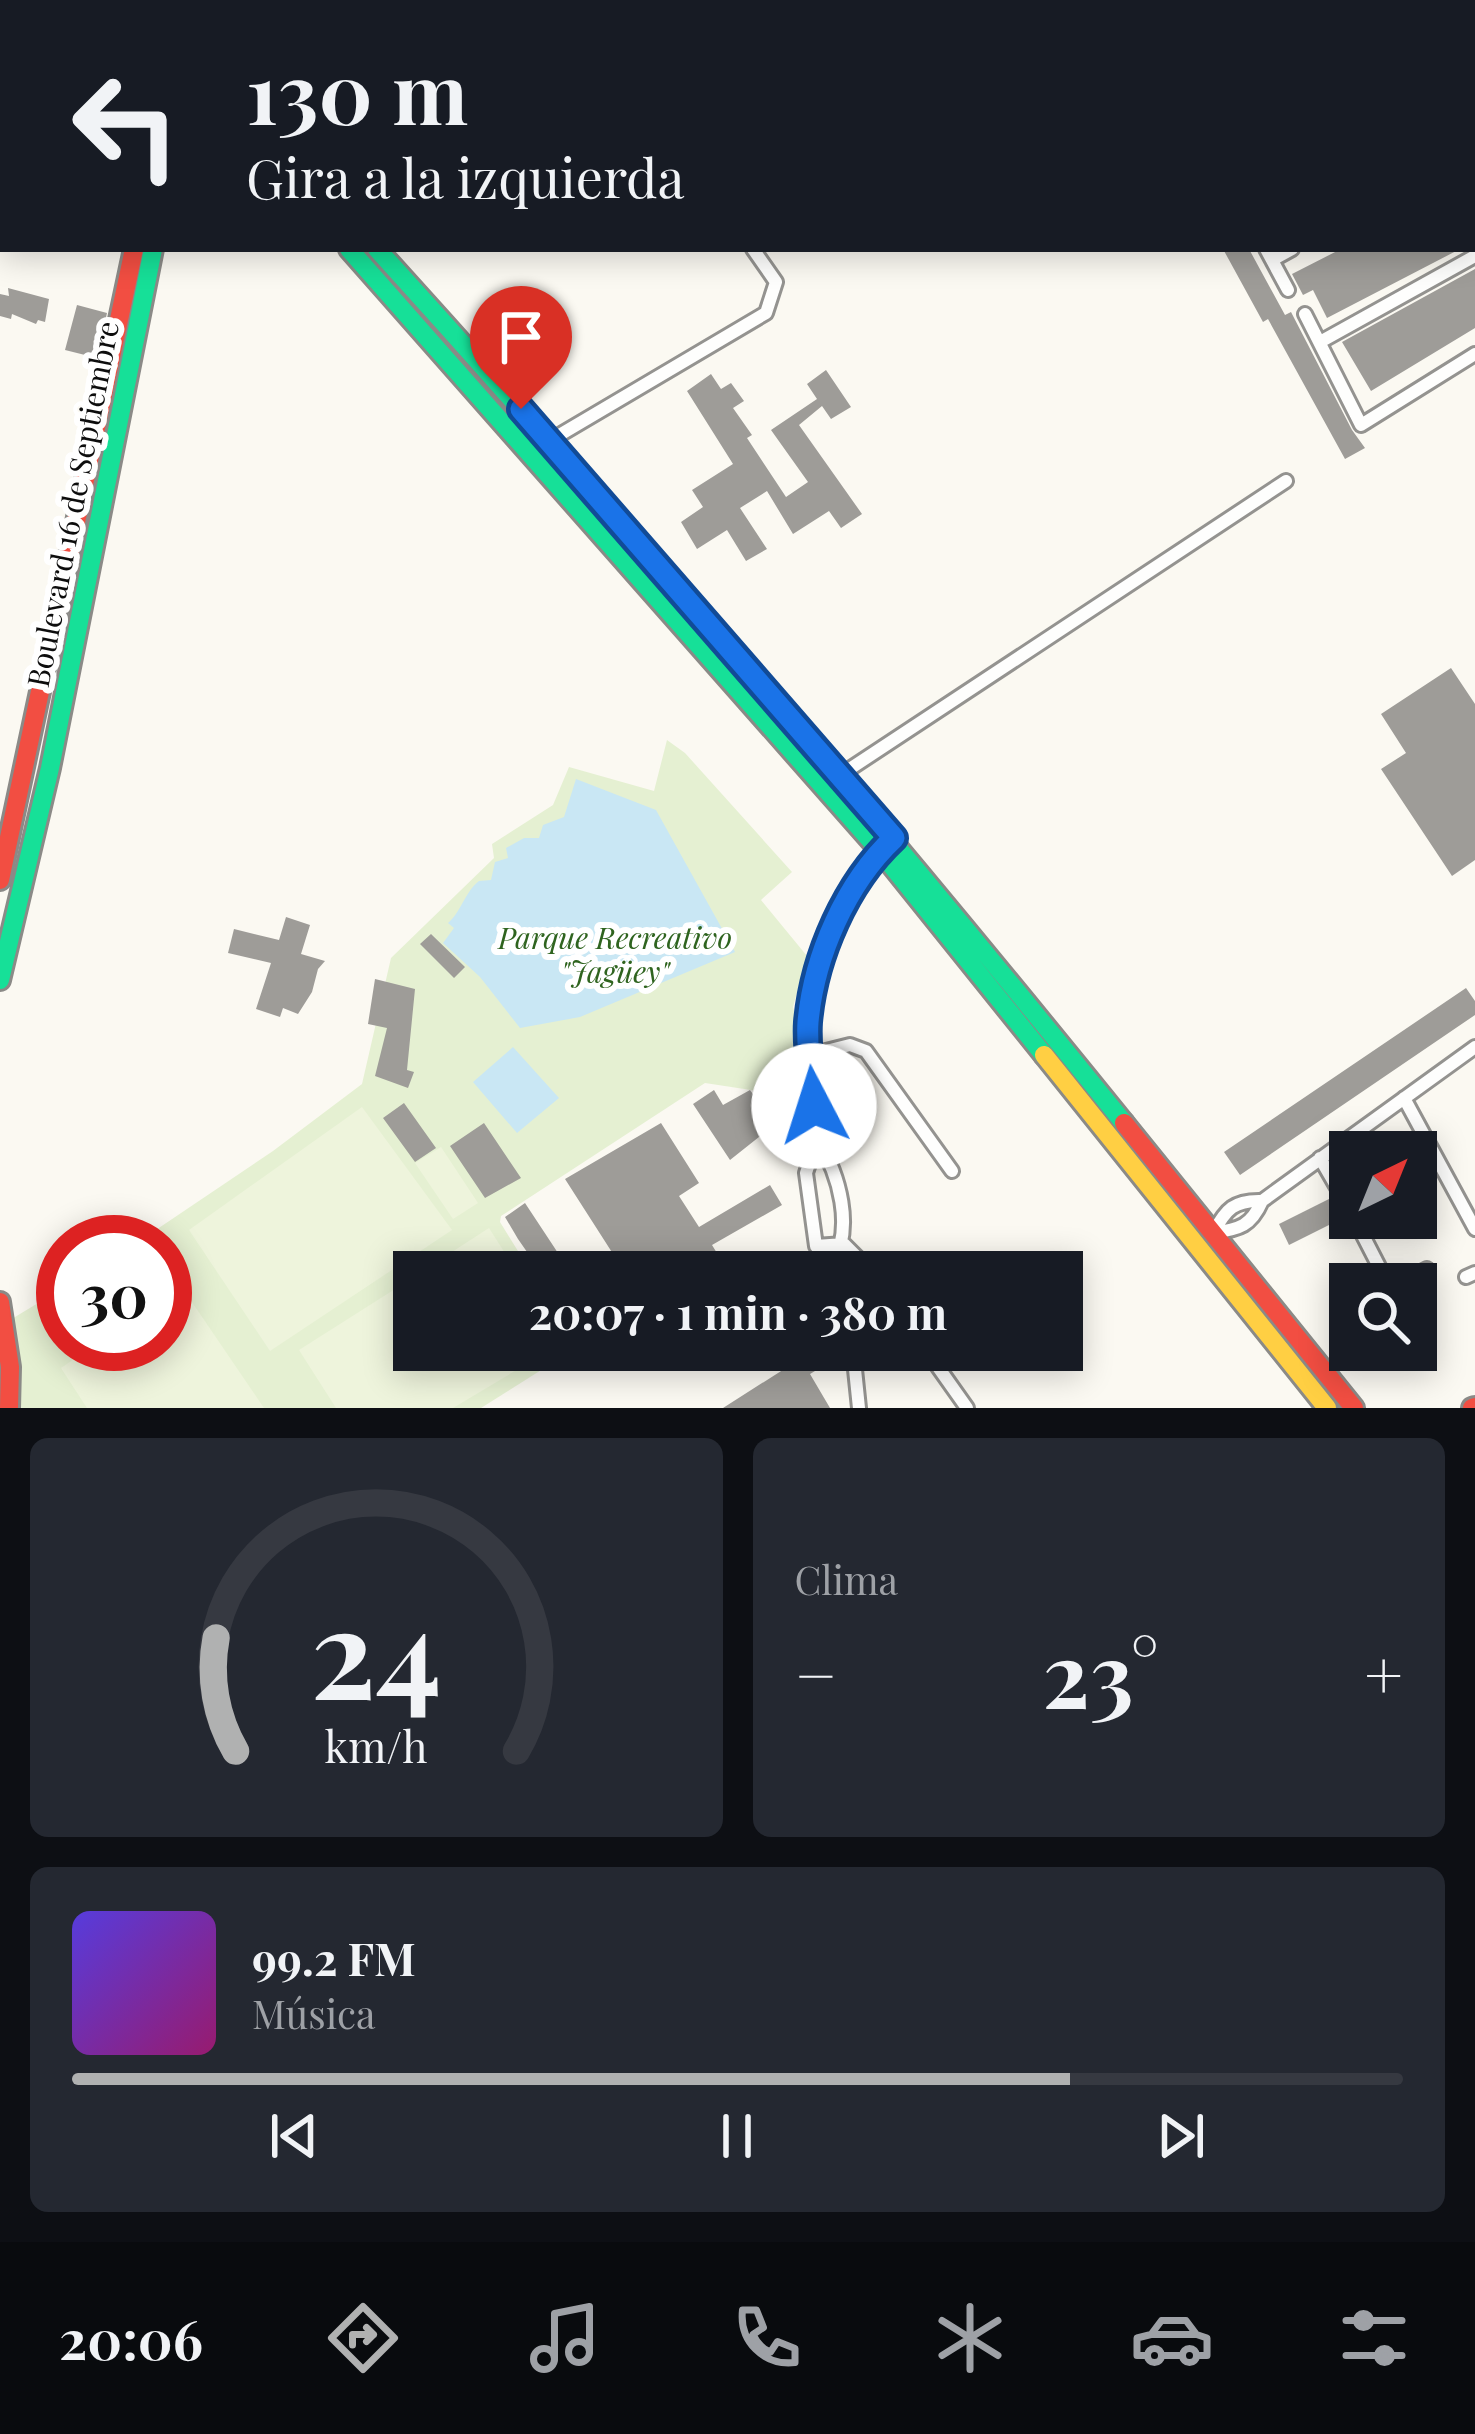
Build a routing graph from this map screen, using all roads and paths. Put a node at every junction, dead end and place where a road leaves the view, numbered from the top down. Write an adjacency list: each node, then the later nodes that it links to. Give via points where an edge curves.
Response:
1 (144, 252): 15 (main road, Boulevard 16 de Septiembre)
2 (144, 252): 16 (main road, Boulevard 16 de Septiembre)
3 (352, 252): 13 (main road)
4 (380, 252): 12 (main road)
5 (755, 252): 12 (street, via 776,282 766,313)
6 (1269, 255): 8 (street)
7 (1475, 256): 10 (street)
8 (1288, 290)
9 (1305, 314): 10 (street)
10 (1320, 342): 11 (street, via 1361,424)
11 (1475, 354)
12 (550, 440): 13 (street); 17 (main road)
13 (529, 453): 18 (main road)
14 (1286, 481): 17 (street)
15 (66, 570): 16 (main road); 19 (main road, Boulevard 16 de Septiembre)
16 (87, 574): 20 (main road, Boulevard 16 de Septiembre)
17 (839, 776): 18 (main road)
18 (887, 845): 22 (street, via 852,889 814,984); 28 (main road); 31 (main road)
19 (0, 880)
20 (0, 980)
21 (1475, 1047): 23 (street)
22 (810, 1055): 24 (street); 26 (street, via 850,1046 866,1051)
23 (1403, 1098): 25 (street); 30 (street)
24 (817, 1139): 32 (street, via 836,1168); 33 (street, via 806,1173)
25 (1320, 1158): 27 (street); 29 (street)
26 (952, 1171)
27 (1329, 1174)
28 (1159, 1196): 31 (street); 37 (main road)
29 (1262, 1202): 31 (street, via 1254,1220); 31 (street, via 1234,1204)
30 (1475, 1229)
31 (1214, 1233): 37 (street); 45 (main road)
32 (844, 1244): 33 (street); 35 (street); 36 (street)
33 (816, 1246): 34 (street)
34 (820, 1251)
35 (841, 1251)
36 (851, 1251)
37 (1235, 1292): 44 (main road)
38 (0, 1302): 41 (main road)
39 (856, 1371): 42 (street)
40 (941, 1371): 43 (street)
41 (9, 1408)
42 (860, 1408)
43 (968, 1408)
44 (1327, 1408)
45 (1354, 1408)

